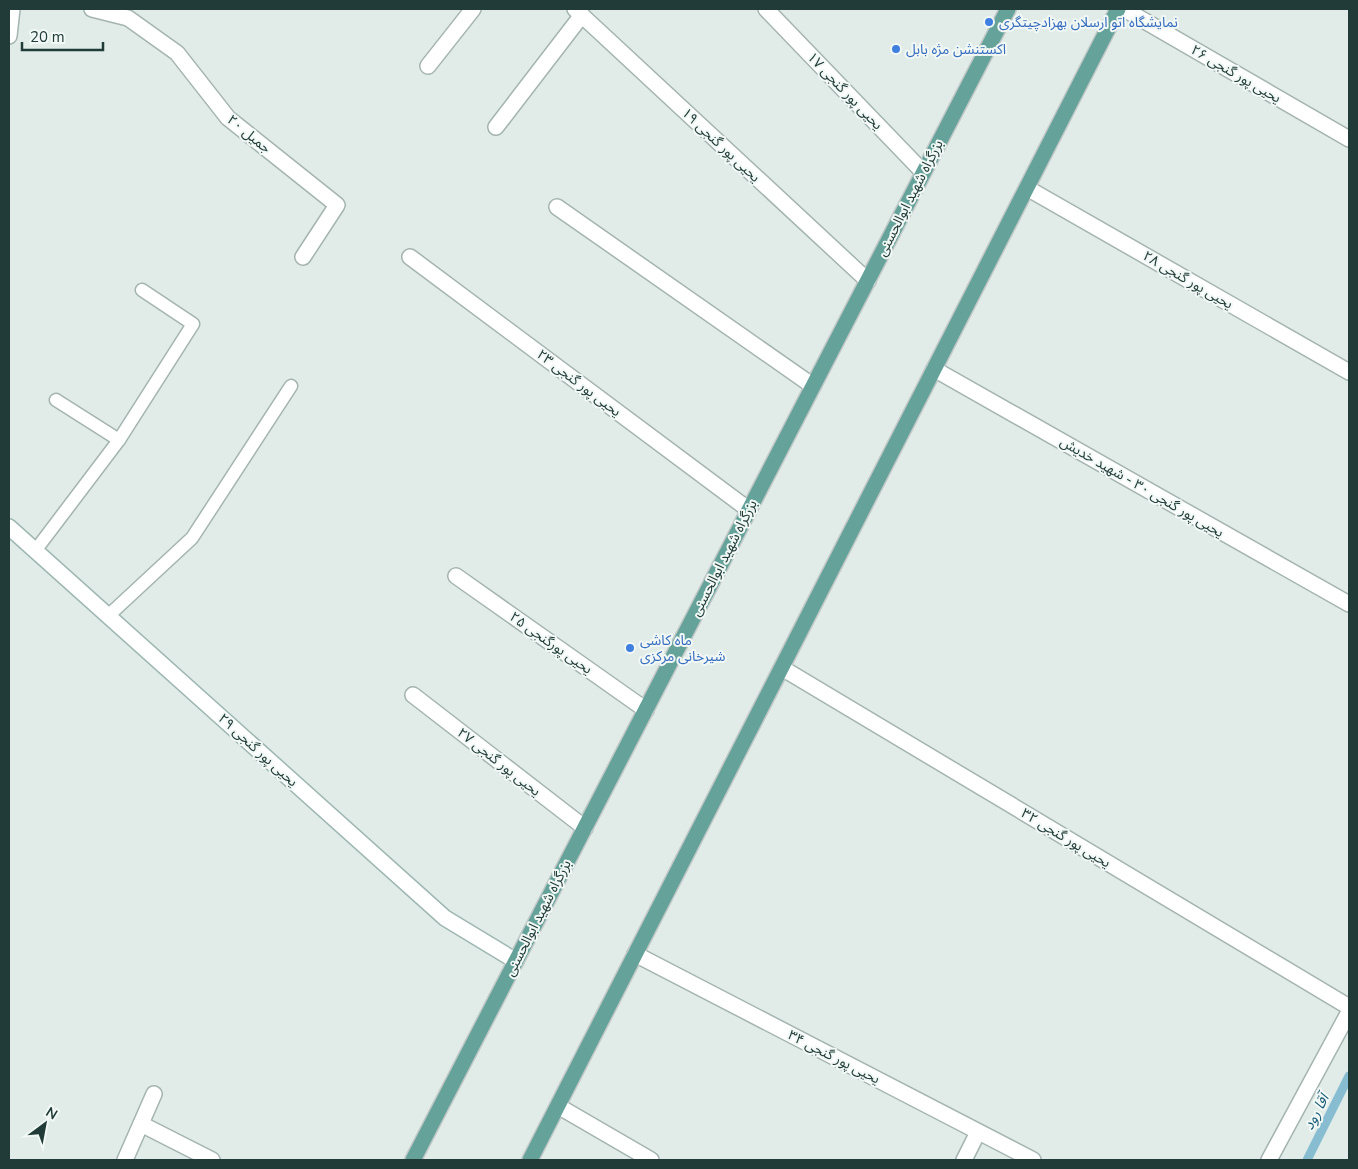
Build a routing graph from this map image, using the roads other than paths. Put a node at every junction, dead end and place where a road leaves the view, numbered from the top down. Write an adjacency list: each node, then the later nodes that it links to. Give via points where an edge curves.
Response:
1 (12, 9): 9 (street)
2 (92, 9): 16 (street, جمیل ۲۰, via 128,18 177,53 228,118 337,204)
3 (472, 9): 10 (street)
4 (766, 9): 13 (street, یحیی پور گنجی ۱۷)
5 (1008, 9): 13 (main road, بزرگراه شهید ابوالحسنی)
6 (1118, 9): 14 (main road)
7 (1124, 9): 12 (street, یحیی پور گنجی ۲۶)
8 (578, 12): 11 (street); 18 (street, یحیی پور گنجی ۱۹)
9 (9, 36)
10 (428, 66)
11 (496, 127)
12 (1349, 139)
13 (923, 172): 18 (main road, بزرگراه شهید ابوالحسنی)
14 (1027, 188): 20 (main road); 21 (street, یحیی پور گنجی ۲۸)
15 (557, 207): 23 (street)
16 (303, 257)
17 (410, 257): 26 (street, یحیی پور گنجی ۲۳)
18 (868, 280): 23 (main road, بزرگراه شهید ابوالحسنی)
19 (142, 290): 25 (lane, via 193,324)
20 (934, 369): 30 (street, یحیی پور گنجی ۳۰ - شهید خدیش); 32 (main road)
21 (1349, 372)
22 (292, 386): 31 (lane, via 192,538)
23 (813, 386): 26 (main road, بزرگراه شهید ابوالحسنی)
24 (56, 400): 25 (lane)
25 (119, 440): 28 (lane)
26 (749, 510): 34 (main road, بزرگراه شهید ابوالحسنی)
27 (9, 527): 28 (street, یحیی پور گنجی ۲۹)
28 (35, 551): 31 (street, یحیی پور گنجی ۲۹)
29 (456, 576): 34 (street, یحیی پورگنجی ۲۵)
30 (1349, 604)
31 (108, 616): 37 (street, یحیی پور گنجی ۲۹, via 445,918)
32 (782, 668): 36 (main road); 38 (street, یحیی پور گنجی ۳۲)
33 (413, 696): 35 (street, یحیی پور گنجی ۲۷)
34 (646, 710): 35 (main road, بزرگراه شهید ابوالحسنی)
35 (585, 828): 37 (main road, بزرگراه شهید ابوالحسنی)
36 (636, 954): 41 (main road); 43 (street, یحیی پور گنجی ۳۴)
37 (516, 961): 46 (main road, بزرگراه شهید ابوالحسنی)
38 (1349, 1007)
39 (1349, 1012): 51 (street)
40 (154, 1094): 42 (street)
41 (558, 1106): 47 (main road); 48 (street)
42 (141, 1124): 44 (street); 45 (street)
43 (978, 1132): 49 (street); 50 (street, یحیی پور گنجی ۳۴)
44 (125, 1160)
45 (212, 1160)
46 (413, 1160)
47 (530, 1160)
48 (651, 1160)
49 (964, 1160)
50 (1033, 1160)
51 (1269, 1160)

